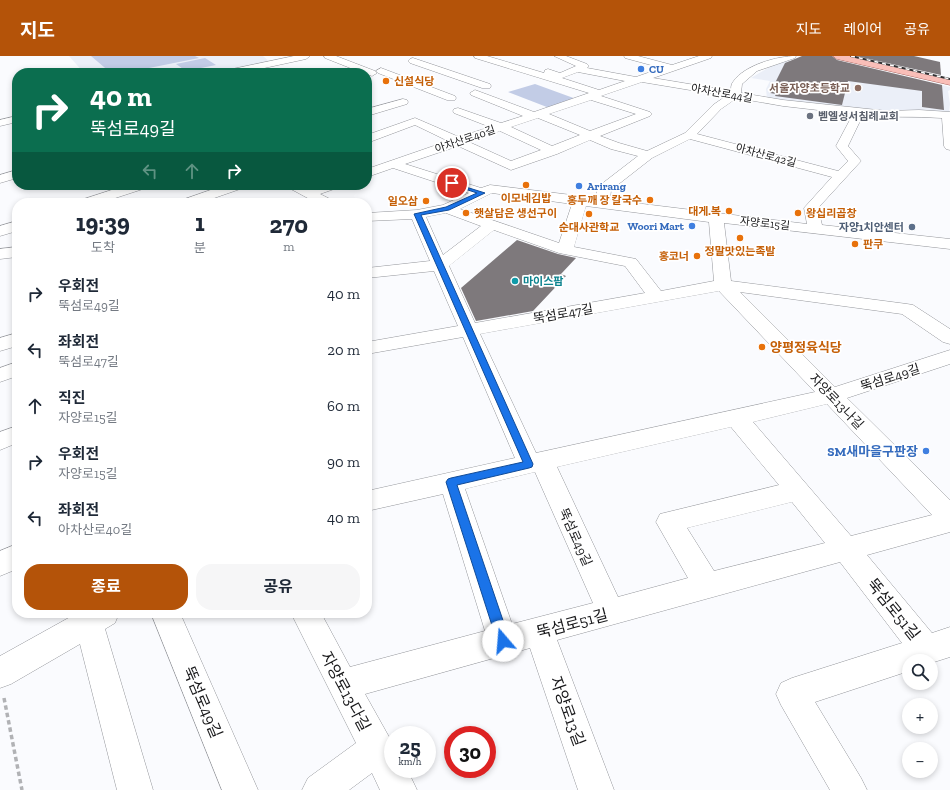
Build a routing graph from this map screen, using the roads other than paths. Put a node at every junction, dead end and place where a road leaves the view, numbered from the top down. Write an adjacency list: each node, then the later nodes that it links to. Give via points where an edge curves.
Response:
1 (262, 56): 16 (street)
2 (306, 56): 16 (street)
3 (328, 56): 14 (street)
4 (428, 56): 27 (street, via 410,62)
5 (478, 56): 15 (street)
6 (514, 56): 15 (street)
7 (558, 56): 22 (street, via 584,66)
8 (628, 56): 20 (street)
9 (708, 56): 20 (street, 아차산로40길)
10 (792, 56): 30 (street, via 754,69 737,83)
11 (837, 56): 26 (main road)
12 (861, 56): 24 (main road)
13 (354, 58): 14 (street)
14 (341, 61): 19 (street)
15 (496, 62): 29 (street)
16 (271, 63): 18 (street)
17 (394, 67): 23 (street)
18 (250, 68)
19 (360, 68)
20 (671, 68): 25 (street, 아차산로40길)
21 (537, 69): 22 (street, via 560,76)
22 (577, 69): 25 (street)
23 (373, 73): 31 (street)
24 (950, 76)
25 (638, 80): 29 (street, 아차산로40길); 30 (street, 아차산로44길)
26 (950, 82)
27 (486, 86)
28 (475, 93): 36 (street)
29 (595, 95): 36 (street, 아차산로40길); 42 (street, via 646,114)
30 (735, 95): 35 (street, 아차산로44길); 41 (street, via 717,107)
31 (451, 98)
32 (403, 102): 33 (street)
33 (372, 111)
34 (458, 111): 40 (street)
35 (859, 112): 37 (street, 아차산로44길); 51 (street, via 842,146 855,160)
36 (536, 115): 40 (street, 아차산로40길); 42 (street)
37 (948, 115): 45 (street, 아차산로44길)
38 (12, 120): 39 (street)
39 (0, 123)
40 (501, 127): 44 (street, 아차산로40길); 46 (street)
41 (689, 135): 47 (street); 51 (street, 아차산로42길)
42 (592, 136): 46 (street); 47 (street, via 615,146)
43 (372, 137): 44 (street, via 414,122)
44 (460, 141): 46 (street, via 511,166); 48 (street, 아차산로40길)
45 (950, 146)
46 (553, 151)
47 (648, 155): 63 (street, via 604,189)
48 (392, 164): 49 (street, 아차산로40길); 58 (street)
49 (372, 171)
50 (12, 175): 52 (street)
51 (842, 176): 70 (street, via 811,208)
52 (0, 179)
53 (126, 190): 59 (street)
54 (224, 190): 60 (street)
55 (303, 190): 57 (street)
56 (318, 190): 57 (street)
57 (309, 193): 61 (street)
58 (482, 193): 62 (street, 자양로15길, via 490,189); 64 (street, 자양로15길)
59 (101, 198)
60 (201, 198)
61 (318, 198)
62 (580, 201): 63 (street, 자양로15길); 73 (street)
63 (603, 204): 67 (street, 자양로15길)
64 (447, 209): 65 (street, 자양로15길); 68 (street, 자양로15길)
65 (417, 214): 66 (street, 자양로15길); 76 (street)
66 (372, 216)
67 (716, 218): 70 (street, 자양로15길); 78 (street)
68 (492, 224): 73 (street, 자양로15길); 76 (street)
69 (12, 227): 71 (street)
70 (815, 228): 72 (street, 자양로15길)
71 (0, 231)
72 (950, 244)
73 (565, 250): 79 (street, via 630,262)
74 (12, 253): 75 (street)
75 (0, 254)
76 (440, 265): 77 (street); 80 (street)
77 (372, 272)
78 (723, 285): 79 (street, 뚝섬로47길); 81 (street, via 906,309); 88 (street, 자양로13나길)
79 (657, 297): 80 (street, 뚝섬로47길)
80 (469, 330): 84 (street, 뚝섬로47길); 92 (street)
81 (950, 338)
82 (12, 341): 83 (street)
83 (0, 345)
84 (372, 347)
85 (950, 357): 88 (street, 뚝섬로49길)
86 (12, 371): 87 (street)
87 (0, 376)
88 (831, 396): 89 (street, 뚝섬로49길); 96 (street, 자양로13나길)
89 (736, 417): 92 (street, 뚝섬로49길); 94 (street)
90 (12, 436): 91 (street)
91 (0, 441)
92 (535, 463): 93 (street, 뚝섬로49길); 102 (street, 뚝섬로49길)
93 (451, 482): 95 (street, 뚝섬로49길); 108 (street)
94 (798, 491): 98 (street); 101 (street, via 670,522)
95 (372, 500)
96 (950, 517)
97 (950, 521): 98 (street, 뚝섬로51길)
98 (846, 549): 101 (street, 뚝섬로51길); 109 (street, 뚝섬로51길)
99 (12, 558): 100 (street)
100 (0, 564)
101 (708, 586): 102 (street, 뚝섬로51길)
102 (611, 612): 107 (street, 뚝섬로51길)
103 (91, 618): 110 (street)
104 (94, 618): 113 (street)
105 (167, 618): 114 (street, 뚝섬로49길)
106 (307, 618): 111 (street, 자양로13다길)
107 (539, 631): 108 (street, 뚝섬로51길); 117 (street, 자양로13길)
108 (503, 641): 111 (street, 뚝섬로51길)
109 (938, 646): 118 (street, via 792,694)
110 (1, 683)
111 (343, 684): 112 (street, 자양로13다길)
112 (377, 748): 115 (street); 116 (street, 자양로13다길)
113 (135, 790)
114 (240, 790)
115 (320, 790)
116 (399, 790)
117 (596, 790)
118 (849, 790)

